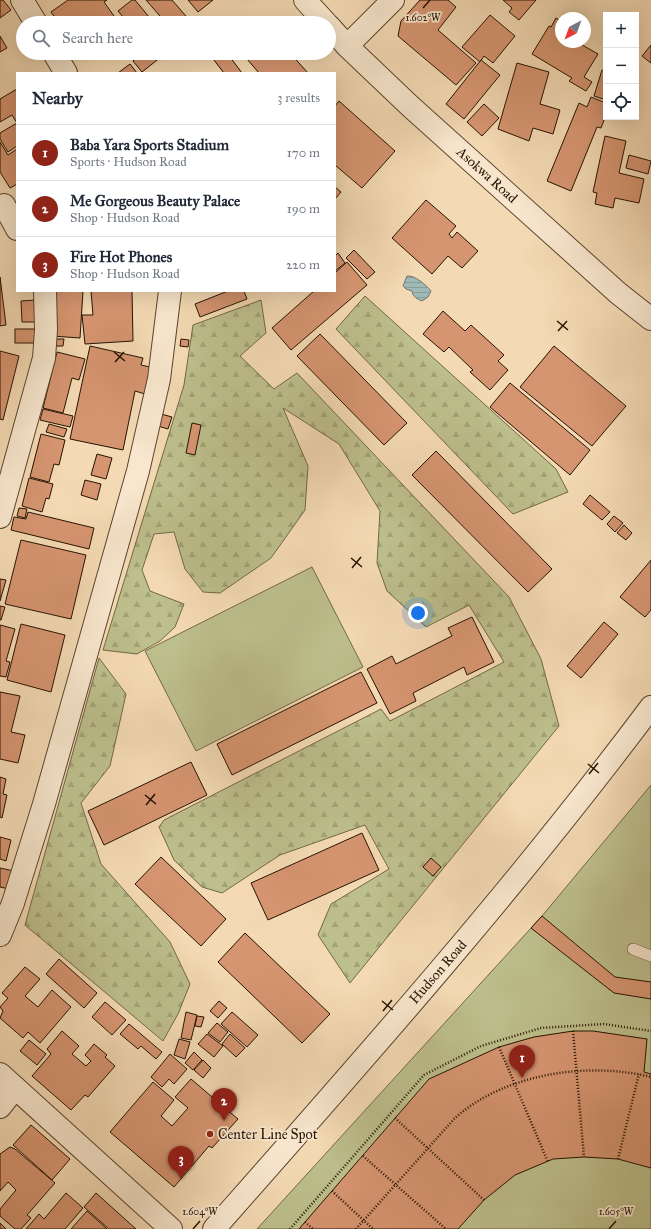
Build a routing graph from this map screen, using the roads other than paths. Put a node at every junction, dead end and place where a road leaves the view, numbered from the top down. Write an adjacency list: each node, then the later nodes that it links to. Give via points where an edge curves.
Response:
1 (22, 0): 4 (street)
2 (305, 0): 5 (street)
3 (393, 0): 7 (street)
4 (32, 16)
5 (320, 16)
6 (336, 34): 7 (street, Asokwa Road)
7 (347, 46): 14 (street, Asokwa Road, via 416,112 618,293)
8 (58, 60): 9 (street)
9 (65, 72)
10 (7, 203): 11 (street)
11 (16, 226)
12 (45, 292): 15 (street, via 44,358)
13 (170, 292): 17 (street, via 159,379 138,471 44,804 13,903)
14 (651, 319)
15 (0, 516)
16 (651, 707): 23 (street, Hudson Road, via 504,895)
17 (0, 935)
18 (633, 949): 19 (lane)
19 (651, 956)
20 (8, 1081): 21 (street); 22 (street)
21 (0, 1107)
22 (171, 1229)
23 (214, 1229)

